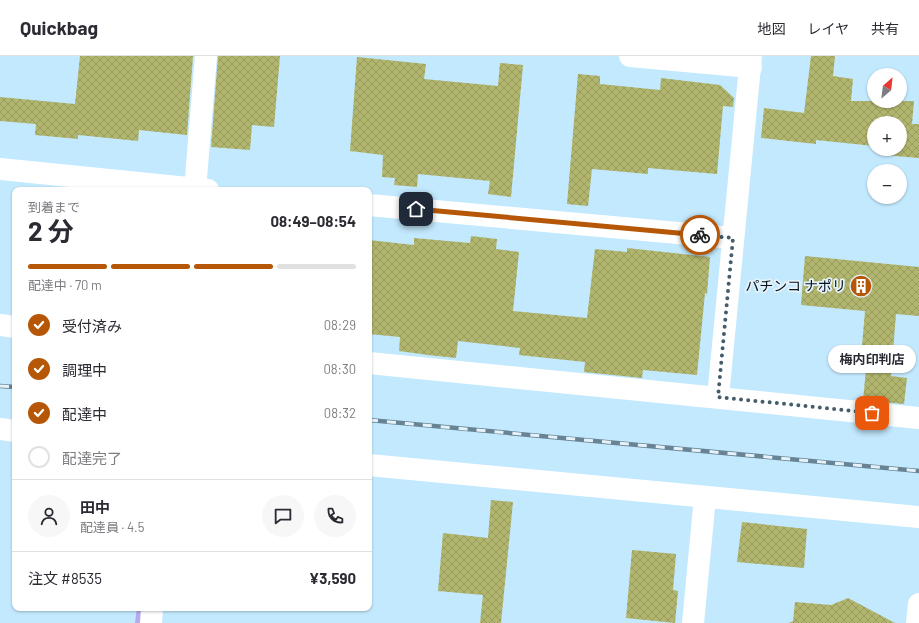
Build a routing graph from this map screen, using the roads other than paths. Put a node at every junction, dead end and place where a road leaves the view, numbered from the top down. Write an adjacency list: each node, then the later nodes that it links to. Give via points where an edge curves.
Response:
1 (206, 56): 6 (street)
2 (630, 56): 3 (street)
3 (751, 62): 8 (street)
4 (0, 169): 5 (street)
5 (171, 187)
6 (199, 187)
7 (372, 205): 8 (street)
8 (733, 238): 12 (street)
9 (0, 325): 10 (street)
10 (12, 327)
11 (372, 363): 12 (street)
12 (718, 397): 13 (street)
13 (919, 418)
14 (0, 430): 15 (street)
15 (12, 431)
16 (372, 465): 17 (street)
17 (705, 497): 18 (street); 23 (street)
18 (919, 517)
19 (919, 604): 20 (street)
20 (919, 609): 24 (street)
21 (152, 611): 22 (street)
22 (151, 623)
23 (693, 623)
24 (917, 623)

